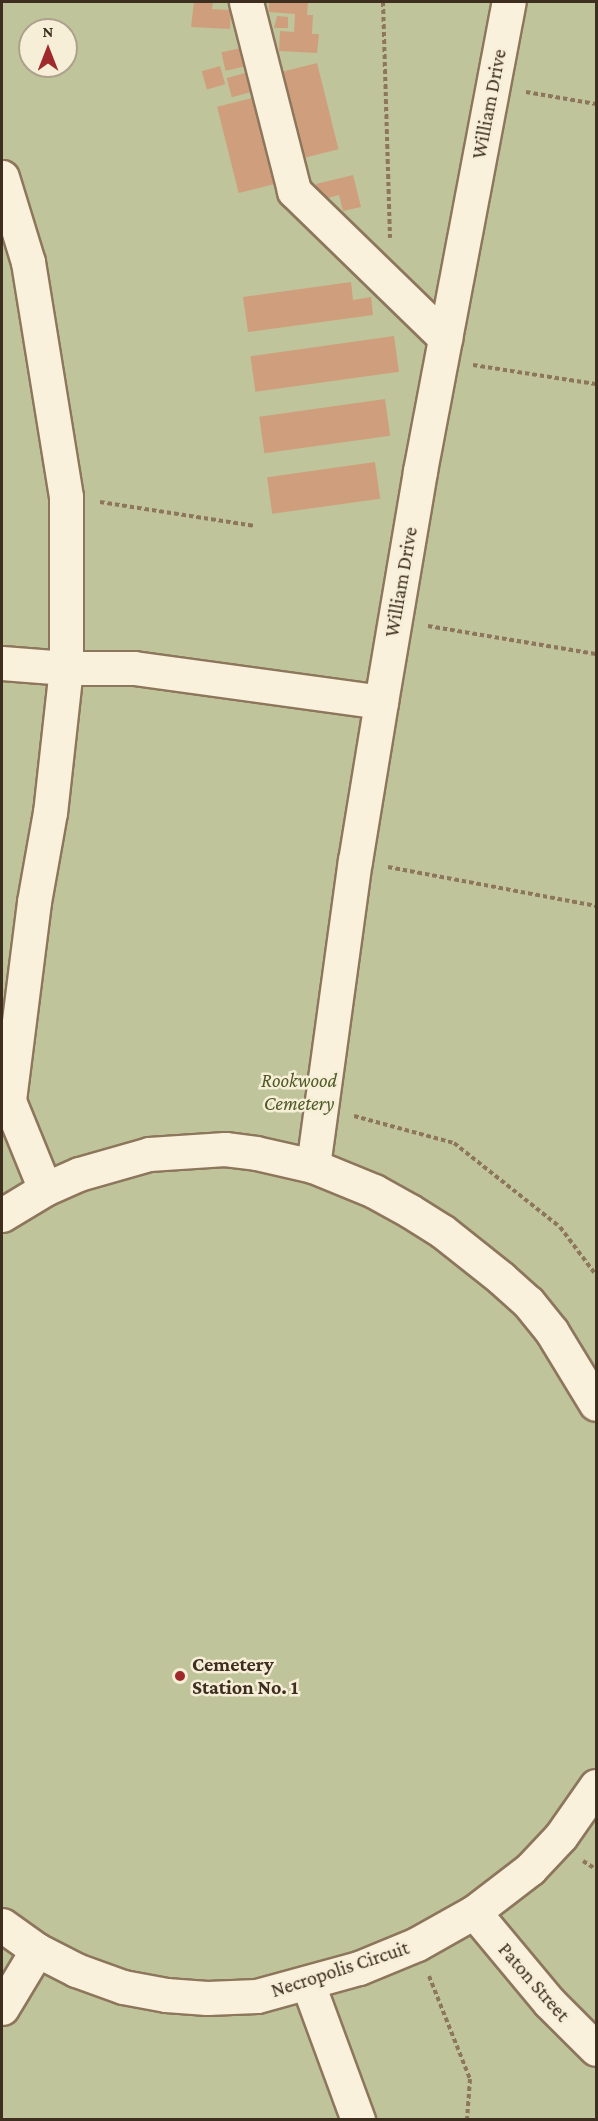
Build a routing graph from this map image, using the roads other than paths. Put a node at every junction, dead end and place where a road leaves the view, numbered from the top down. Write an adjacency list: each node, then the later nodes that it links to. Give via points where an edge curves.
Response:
1 (246, 2): 4 (street, via 294,191 392,286)
2 (509, 2): 4 (street, William Drive)
3 (2, 177): 6 (street, via 28,262 66,496)
4 (443, 349): 7 (street, William Drive)
5 (2, 663): 6 (street)
6 (66, 668): 7 (street, via 134,668); 9 (street, via 9,1101)
7 (381, 702): 8 (street, William Drive)
8 (313, 1166): 9 (street, via 256,1153 188,1149 116,1162); 11 (street, via 410,1211 484,1263 528,1302 552,1332)
9 (45, 1189): 10 (street)
10 (2, 1215)
11 (597, 1404)
12 (597, 1786): 13 (street, Necropolis Circuit, via 545,1852)
13 (474, 1912): 16 (street, Necropolis Circuit, via 417,1944); 18 (street, Paton Street, via 549,2002)
14 (2, 1925): 15 (street, Necropolis Circuit)
15 (37, 1950): 16 (street, Necropolis Circuit, via 123,1987 166,1995 257,1996); 17 (street)
16 (308, 1984): 19 (street)
17 (2, 2008)
18 (597, 2049)
19 (358, 2120)

